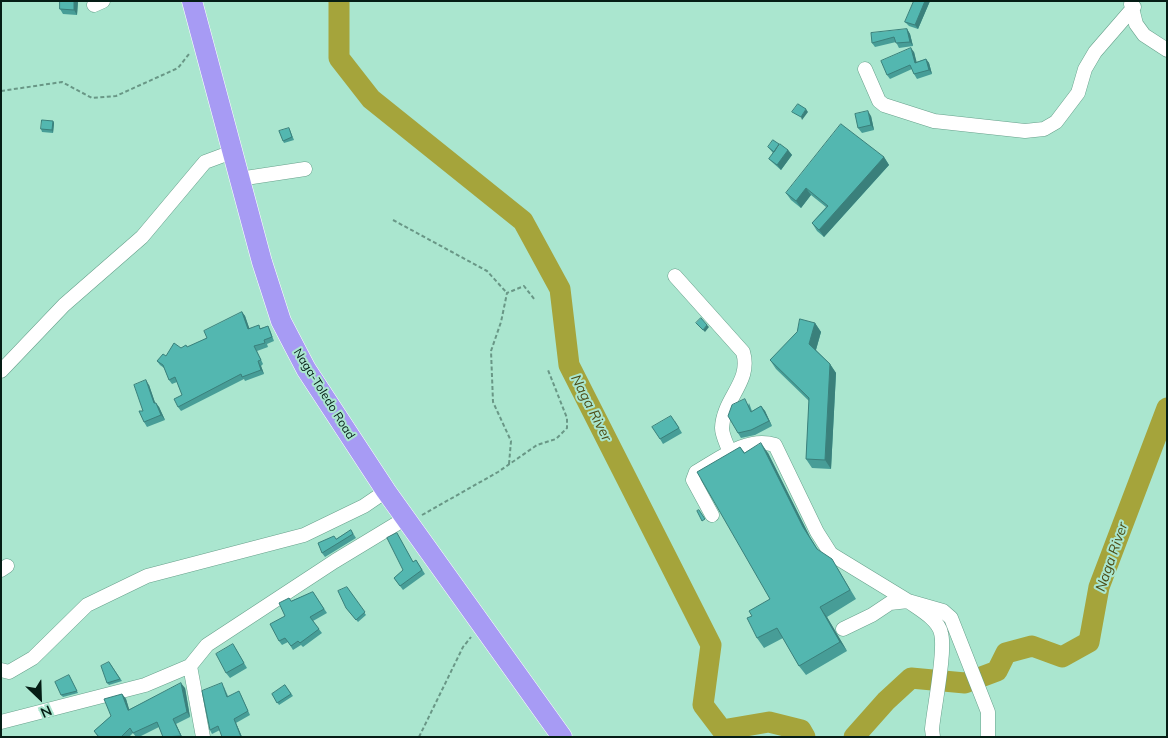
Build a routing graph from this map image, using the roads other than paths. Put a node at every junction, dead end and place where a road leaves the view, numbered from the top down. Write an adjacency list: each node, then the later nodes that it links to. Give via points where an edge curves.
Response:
1 (192, 1): 5 (highway, Naga-Toledo Road)
2 (1132, 4): 3 (street, via 1136,24 1144,35); 4 (street, via 1095,52 1085,69 1078,93 1056,122 1044,129 1025,131 934,121 884,105 879,101)
3 (1167, 50)
4 (865, 69)
5 (232, 152): 7 (highway, Naga-Toledo Road); 9 (street, via 205,162 142,238 64,305)
6 (305, 169): 7 (street)
7 (239, 179): 11 (highway, Naga-Toledo Road, via 281,321 306,369)
8 (675, 276): 10 (street, via 743,352 746,363 742,379 727,405 722,429)
9 (1, 372)
10 (730, 454): 12 (street, via 696,472 693,480); 14 (street, via 754,443 775,445 830,554)
11 (386, 491): 13 (highway, Naga-Toledo Road); 17 (street, via 364,506 304,535 147,576 87,605 33,658 9,672)
12 (712, 516)
13 (408, 520): 16 (street, via 335,561 207,645); 20 (highway, Naga-Toledo Road)
14 (908, 601): 15 (street, via 890,603); 21 (street, via 935,621 941,632); 22 (street, via 943,611 951,618 988,712)
15 (843, 629)
16 (190, 666): 18 (street, via 145,685); 19 (street)
17 (1, 670)
18 (1, 722)
19 (203, 737)
20 (562, 737)
21 (933, 737)
22 (988, 737)

